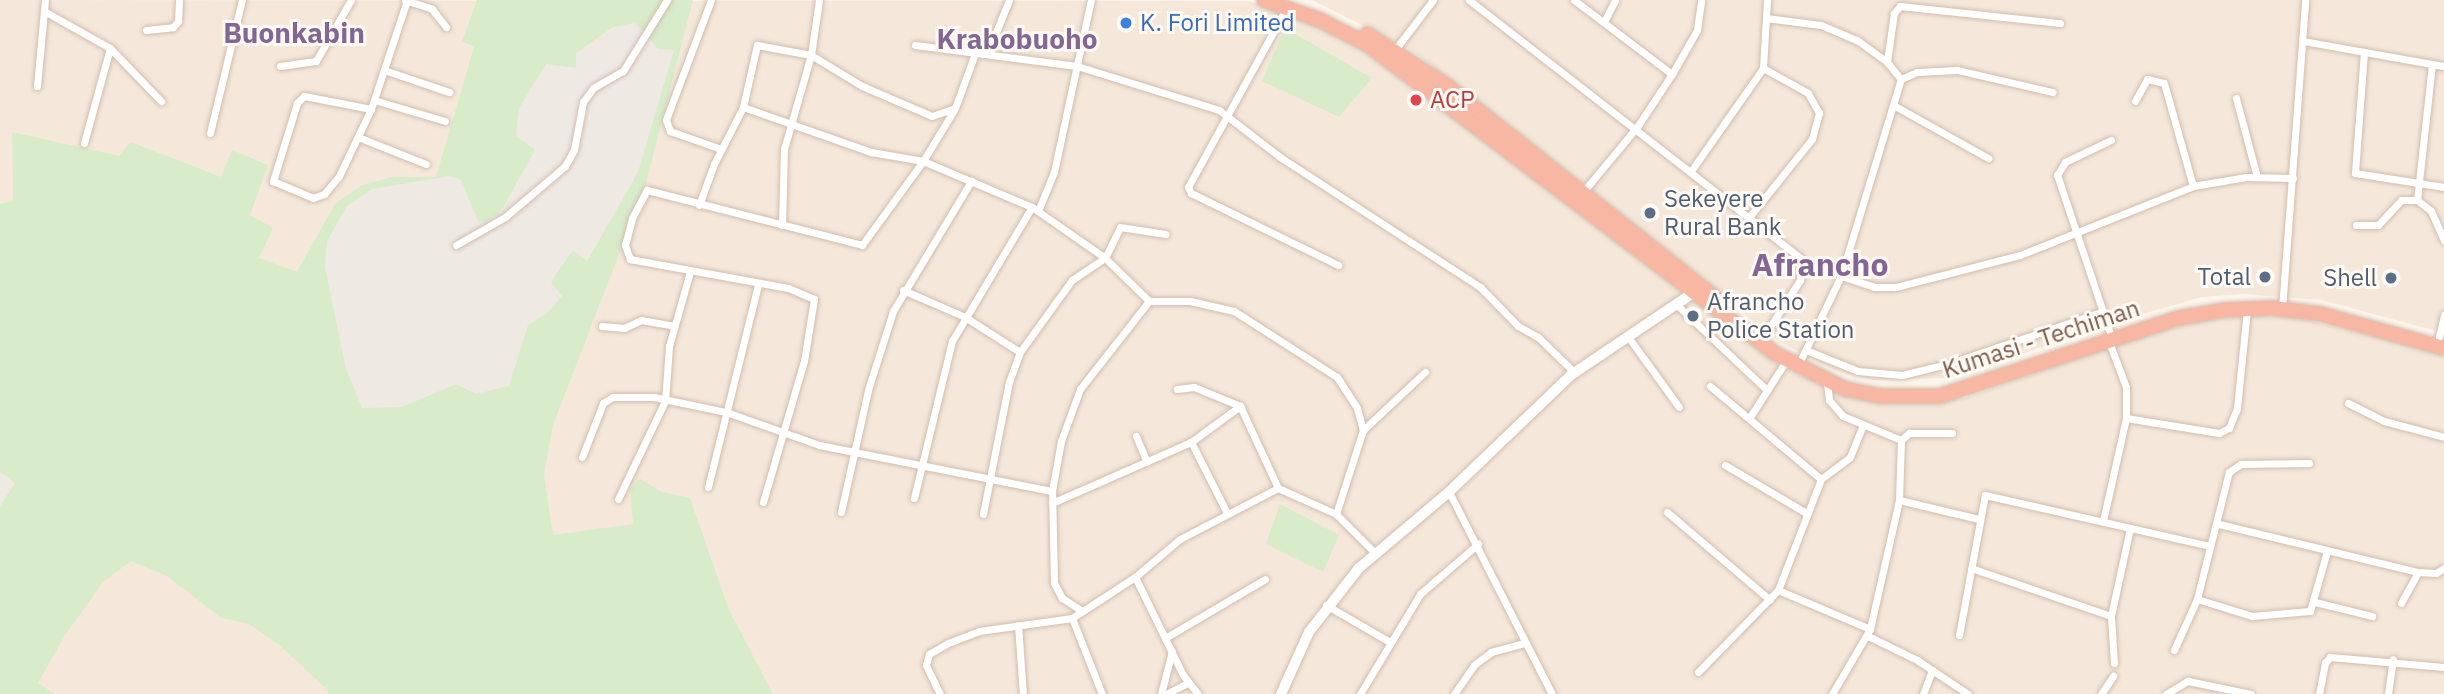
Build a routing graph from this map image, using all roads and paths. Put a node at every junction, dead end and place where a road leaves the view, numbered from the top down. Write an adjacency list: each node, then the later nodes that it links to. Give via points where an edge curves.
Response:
1 (44, 0): 20 (street)
2 (179, 0): 25 (street, via 178,21 173,27)
3 (242, 0): 59 (street)
4 (351, 0): 36 (street, via 316,61)
5 (406, 0): 24 (street, via 432,9); 40 (street)
6 (667, 0): 84 (street, via 623,71 593,88 583,102 574,150 565,166 505,217)
7 (711, 0): 63 (street, via 666,120 670,131)
8 (819, 0): 33 (street)
9 (1009, 0): 31 (street)
10 (1091, 0): 37 (street)
11 (1264, 0): 19 (highway, Kumasi - Techiman)
12 (1433, 0): 30 (street)
13 (1469, 0): 58 (street)
14 (1574, 0): 22 (street)
15 (1615, 0): 22 (street)
16 (1702, 0): 41 (street, via 1697,30)
17 (1766, 0): 21 (street)
18 (2305, 0): 26 (street)
19 (1290, 4): 30 (highway, via 1331,15); 54 (street); 57 (highway, Kumasi - Techiman, via 1367,44)
20 (44, 10): 28 (street); 43 (street)
21 (1766, 18): 34 (street, via 1821,25 1857,40); 39 (street)
22 (1605, 20): 41 (street)
23 (2060, 23): 34 (street, via 1900,6 1894,13)
24 (446, 27)
25 (146, 30)
26 (2303, 41): 32 (street); 69 (street)
27 (915, 46): 29 (street)
28 (110, 48): 48 (street); 62 (street)
29 (976, 51): 31 (street); 52 (street)
30 (1394, 51): 57 (highway)
31 (988, 52): 37 (street)
32 (2364, 52): 35 (street); 71 (street, via 2355,173)
33 (811, 55): 51 (street, via 757,45); 52 (street, via 862,86 932,117); 56 (street)
34 (1887, 62): 42 (street)
35 (2432, 65): 38 (street); 71 (street)
36 (280, 66)
37 (1077, 66): 54 (street, via 1202,103); 77 (street, via 1054,172)
38 (2444, 66)
39 (1763, 68): 67 (street); 78 (street, via 1808,93 1819,113 1812,138)
40 (384, 70): 44 (street); 47 (street)
41 (1672, 74): 58 (street)
42 (1901, 79): 45 (street, via 1917,72 1957,70); 50 (street)
43 (37, 86)
44 (449, 92)
45 (2052, 92)
46 (2236, 98): 68 (street)
47 (374, 100): 53 (street); 55 (street)
48 (160, 101)
49 (2135, 101): 72 (street, via 2147,79 2164,83)
50 (1895, 106): 64 (street); 88 (street)
51 (743, 107): 56 (street); 63 (street)
52 (956, 108): 65 (street)
53 (370, 109): 60 (street); 60 (street, via 304,96 297,103 273,181 279,187 320,197 339,176)
54 (1228, 116): 86 (street, via 1188,189); 108 (street, via 1280,157 1480,287)
55 (445, 121)
56 (789, 126): 65 (street, via 871,152); 79 (street)
57 (1489, 127): 74 (highway); 91 (highway, Kumasi - Techiman)
58 (1637, 127): 67 (street); 74 (street)
59 (210, 134)
60 (358, 138): 66 (street)
61 (2111, 140): 81 (street, via 2061,165 2058,182)
62 (84, 142)
63 (721, 149): 76 (street)
64 (1988, 158)
65 (923, 161): 70 (street); 79 (street, via 862,245)
66 (426, 164)
67 (1691, 171): 78 (street)
68 (2257, 177): 69 (street); 72 (street)
69 (2293, 178): 93 (street)
70 (971, 181): 77 (street); 90 (street)
71 (2419, 184): 73 (street); 75 (street)
72 (2193, 186): 81 (street)
73 (2444, 187)
74 (1583, 192): 101 (highway)
75 (2417, 200): 80 (street, via 2401,200 2378,225); 83 (street, via 2431,211)
76 (699, 205): 79 (street); 87 (street, via 648,190 637,202 625,245 630,259)
77 (1035, 209): 85 (street); 98 (street)
78 (1751, 216): 101 (street, via 1802,263 1800,280)
79 (782, 225)
80 (2356, 225)
81 (2077, 233): 88 (street, via 2020,256 1896,287 1874,287); 96 (street)
82 (1165, 234): 85 (street, via 1120,227)
83 (2444, 240)
84 (456, 245)
85 (1105, 258): 92 (street); 105 (street, via 1072,280)
86 (1338, 265)
87 (690, 272): 89 (street); 100 (street)
88 (1841, 276): 106 (street)
89 (758, 285): 117 (street); 122 (street, via 788,288 814,299 804,361)
90 (904, 290): 98 (street); 128 (street, via 883,337)
91 (1693, 293): 94 (street); 106 (highway, Kumasi - Techiman)
92 (1149, 301): 121 (street, via 1190,302 1247,317 1337,377 1357,408); 138 (street, via 1080,389 1061,441)
93 (2283, 304): 95 (highway, Kumasi - Techiman); 102 (highway, via 2200,305); 104 (highway, Kumasi - Techiman)
94 (1677, 305): 103 (street); 112 (street)
95 (2247, 308): 102 (highway, Kumasi - Techiman, via 2179,318); 119 (street, via 2237,408 2229,428 2220,433)
96 (2101, 312): 102 (street); 106 (street, via 1902,375)
97 (2444, 314): 104 (street)
98 (965, 317): 105 (street); 131 (street, via 944,362)
99 (602, 326): 100 (street, via 624,328 641,320)
100 (674, 326): 113 (street)
101 (1764, 336): 106 (highway)
102 (2109, 337): 106 (highway, via 1959,384 1925,389 1859,383); 109 (highway, Kumasi - Techiman, via 1940,396 1881,396); 119 (street, via 2126,387)
103 (1629, 338): 108 (street); 116 (street)
104 (2442, 341)
105 (1020, 352): 134 (street, via 1009,382)
106 (1797, 357): 109 (highway, Kumasi - Techiman); 112 (street)
107 (1425, 372): 121 (street)
108 (1575, 373): 139 (street)
109 (1827, 383): 120 (street, via 1832,407)
110 (1710, 386): 118 (street)
111 (1177, 389): 115 (street, via 1194,387)
112 (1767, 390): 118 (street)
113 (664, 401): 117 (street); 129 (street, via 613,397 603,403); 141 (street)
114 (2348, 403): 125 (street, via 2384,421)
115 (1240, 406): 127 (street); 137 (street)
116 (1679, 407)
117 (726, 412): 122 (street); 136 (street)
118 (1750, 417): 135 (street)
119 (2126, 418): 152 (street)
120 (1862, 427): 126 (street); 135 (street, via 1850,457)
121 (1363, 430): 149 (street)
122 (783, 432): 128 (street, via 819,445); 143 (street)
123 (1952, 433): 126 (street, via 1909,433)
124 (1136, 436): 130 (street)
125 (2444, 437)
126 (1900, 440): 142 (street)
127 (1191, 442): 130 (street); 147 (street, via 1192,452)
128 (854, 450): 131 (street); 145 (street)
129 (582, 457)
130 (1147, 462): 144 (street)
131 (921, 463): 134 (street); 140 (street)
132 (2309, 463): 153 (street, via 2233,467)
133 (1725, 464): 150 (street)
134 (990, 476): 138 (street); 148 (street)
135 (1822, 478): 150 (street)
136 (708, 486)
137 (1278, 488): 147 (street); 149 (street)
138 (1052, 491): 144 (street)
139 (1448, 492): 155 (street); 158 (street)
140 (914, 498)
141 (618, 499)
142 (1899, 500): 151 (street); 175 (street)
143 (763, 502)
144 (1052, 503): 170 (street, via 1056,590)
145 (841, 512)
146 (1667, 512): 166 (street)
147 (1227, 513): 162 (street, via 1180,539)
148 (983, 514)
149 (1336, 514): 158 (street)
150 (1808, 514): 164 (street)
151 (1979, 519): 152 (street, via 1987,495); 159 (street)
152 (2103, 521): 154 (street)
153 (2219, 524): 156 (street); 157 (street)
154 (2130, 528): 156 (street); 172 (street)
155 (1478, 544): 178 (street, via 1428,585); 179 (street)
156 (2210, 546): 165 (street)
157 (2328, 551): 161 (street); 167 (street)
158 (1374, 553): 169 (street)
159 (1971, 568): 172 (street); 176 (street)
160 (2444, 568): 161 (street, via 2436,573)
161 (2418, 572): 168 (street)
162 (1135, 578): 170 (street); 177 (street)
163 (1265, 579): 177 (street)
164 (1779, 590): 166 (street); 175 (street)
165 (2197, 599): 167 (street, via 2252,615 2310,611); 180 (street)
166 (1770, 600): 186 (street)
167 (2315, 602): 171 (street)
168 (2401, 603)
169 (1326, 605): 178 (street); 194 (street, via 1297,654)
170 (1082, 611): 173 (street)
171 (2372, 615)
172 (2111, 616): 183 (street)
173 (1072, 618): 174 (street); 191 (street)
174 (1018, 625): 189 (street, via 979,631 929,654 926,665); 190 (street)
175 (1869, 633): 185 (street); 198 (street)
176 (1959, 635)
177 (1166, 638): 181 (street)
178 (1388, 641): 195 (street)
179 (1525, 643): 196 (street, via 1491,652 1474,665); 197 (street)
180 (2174, 650)
181 (1172, 651): 188 (street); 192 (street)
182 (2393, 659): 184 (street); 204 (street, via 2330,657); 205 (street)
183 (2114, 663)
184 (2444, 667)
185 (1931, 670): 199 (street); 200 (street)
186 (1698, 672)
187 (2113, 676): 201 (street)
188 (1188, 683): 192 (street); 193 (street)
189 (940, 694)
190 (1023, 694)
191 (1102, 694)
192 (1163, 694)
193 (1198, 694)
194 (1281, 694)
195 (1360, 694)
196 (1454, 694)
197 (1552, 694)
198 (1832, 694)
199 (1923, 694)
200 (1968, 694)
201 (2101, 694)
202 (2166, 694): 203 (street, via 2188,681)
203 (2251, 694)
204 (2319, 694)
205 (2388, 694)

